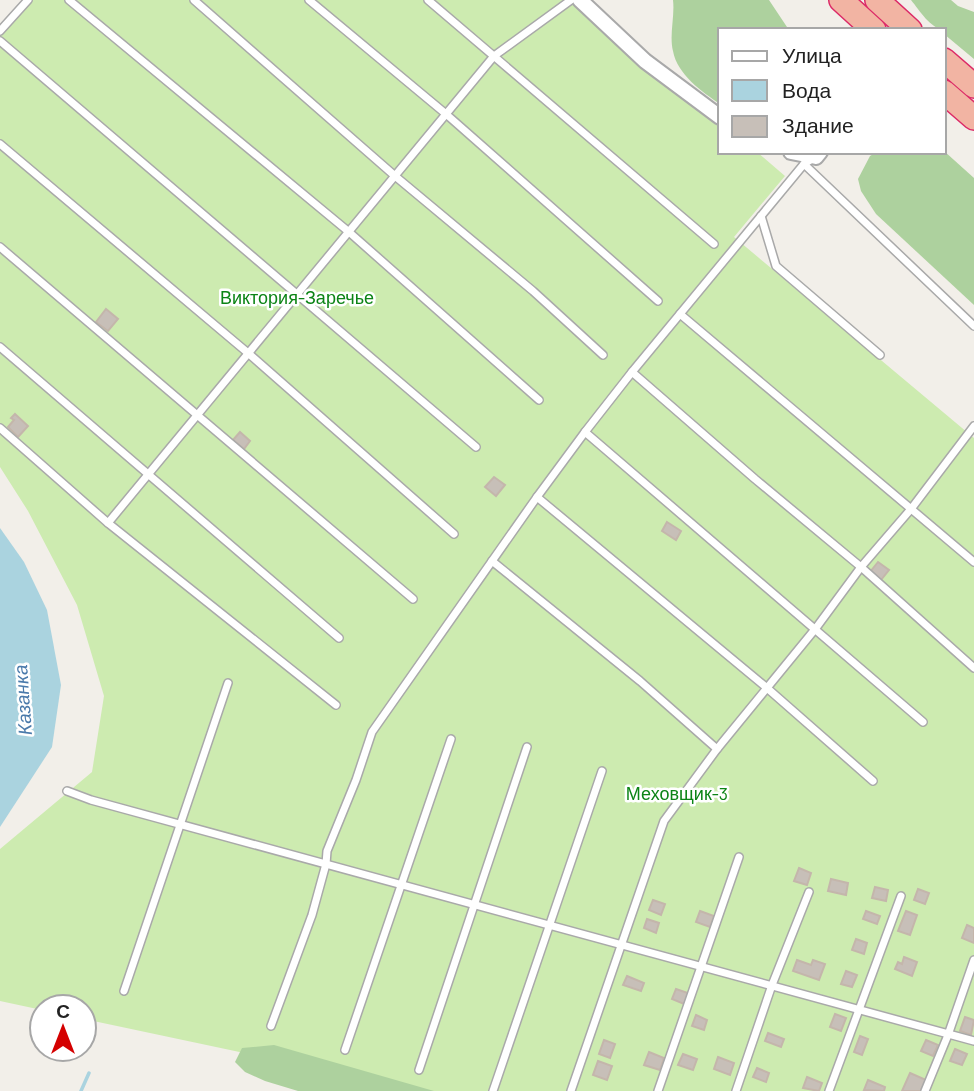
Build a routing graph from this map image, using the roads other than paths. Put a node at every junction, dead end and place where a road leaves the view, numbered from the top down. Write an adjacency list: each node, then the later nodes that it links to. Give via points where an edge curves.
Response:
1 (29, 0): 13 (lane)
2 (69, 0): 27 (lane)
3 (194, 0): 25 (lane)
4 (309, 0): 20 (lane)
5 (428, 0): 15 (lane)
6 (571, 0): 15 (lane)
7 (580, 0): 21 (street, via 645,61)
8 (841, 0): 10 (street); 11 (highway)
9 (877, 0): 12 (highway)
10 (862, 28)
11 (872, 28)
12 (908, 28)
13 (0, 31)
14 (0, 41): 30 (lane)
15 (494, 56): 20 (lane); 28 (lane)
16 (946, 62): 17 (highway)
17 (974, 86)
18 (946, 94): 22 (highway)
19 (946, 101): 22 (street)
20 (446, 114): 25 (lane); 31 (lane)
21 (718, 116)
22 (974, 118)
23 (0, 144): 35 (lane)
24 (813, 158): 26 (lane); 33 (lane)
25 (395, 176): 27 (lane); 36 (lane)
26 (761, 216): 32 (lane); 37 (lane, via 776,266)
27 (349, 232): 30 (lane); 39 (lane)
28 (714, 244)
29 (0, 247): 40 (lane)
30 (296, 296): 35 (lane); 44 (lane)
31 (658, 301)
32 (680, 314): 38 (lane); 47 (lane)
33 (974, 326)
34 (0, 348): 45 (lane)
35 (248, 353): 40 (lane); 49 (lane)
36 (603, 355)
37 (880, 355)
38 (632, 372): 43 (lane); 52 (lane)
39 (539, 400)
40 (197, 415): 45 (lane); 53 (lane)
41 (974, 426): 47 (lane)
42 (0, 428): 48 (lane)
43 (585, 432): 46 (lane); 54 (lane)
44 (476, 447)
45 (148, 474): 48 (lane); 55 (lane)
46 (537, 497): 50 (lane); 58 (lane)
47 (911, 509): 51 (lane); 52 (lane)
48 (108, 523): 59 (lane)
49 (454, 534)
50 (492, 561): 63 (lane); 69 (lane, via 372,732)
51 (974, 562)
52 (862, 567): 54 (lane); 56 (lane)
53 (413, 599)
54 (816, 628): 58 (lane); 60 (lane)
55 (339, 639)
56 (974, 668)
57 (228, 682): 67 (lane)
58 (767, 688): 63 (lane); 65 (lane)
59 (336, 705)
60 (923, 722)
61 (451, 739): 70 (lane)
62 (527, 747): 73 (lane)
63 (717, 749): 75 (lane, via 664,821)
64 (602, 771): 74 (lane)
65 (873, 781)
66 (67, 791): 67 (lane)
67 (181, 825): 69 (lane); 79 (lane)
68 (739, 857): 77 (lane)
69 (326, 864): 70 (lane); 81 (lane)
70 (402, 884): 73 (lane); 84 (lane)
71 (809, 892): 78 (lane)
72 (901, 896): 80 (lane)
73 (475, 904): 74 (lane); 85 (lane)
74 (550, 924): 75 (lane); 86 (lane)
75 (622, 943): 77 (lane); 87 (lane)
76 (974, 960): 82 (lane)
77 (702, 966): 78 (lane); 88 (lane)
78 (772, 985): 80 (lane); 89 (lane)
79 (124, 990)
80 (859, 1010): 82 (lane); 90 (lane)
81 (271, 1026)
82 (948, 1035): 83 (lane); 91 (lane)
83 (974, 1041)
84 (345, 1050)
85 (419, 1070)
86 (493, 1091)
87 (571, 1091)
88 (658, 1091)
89 (736, 1091)
90 (829, 1091)
91 (925, 1091)

